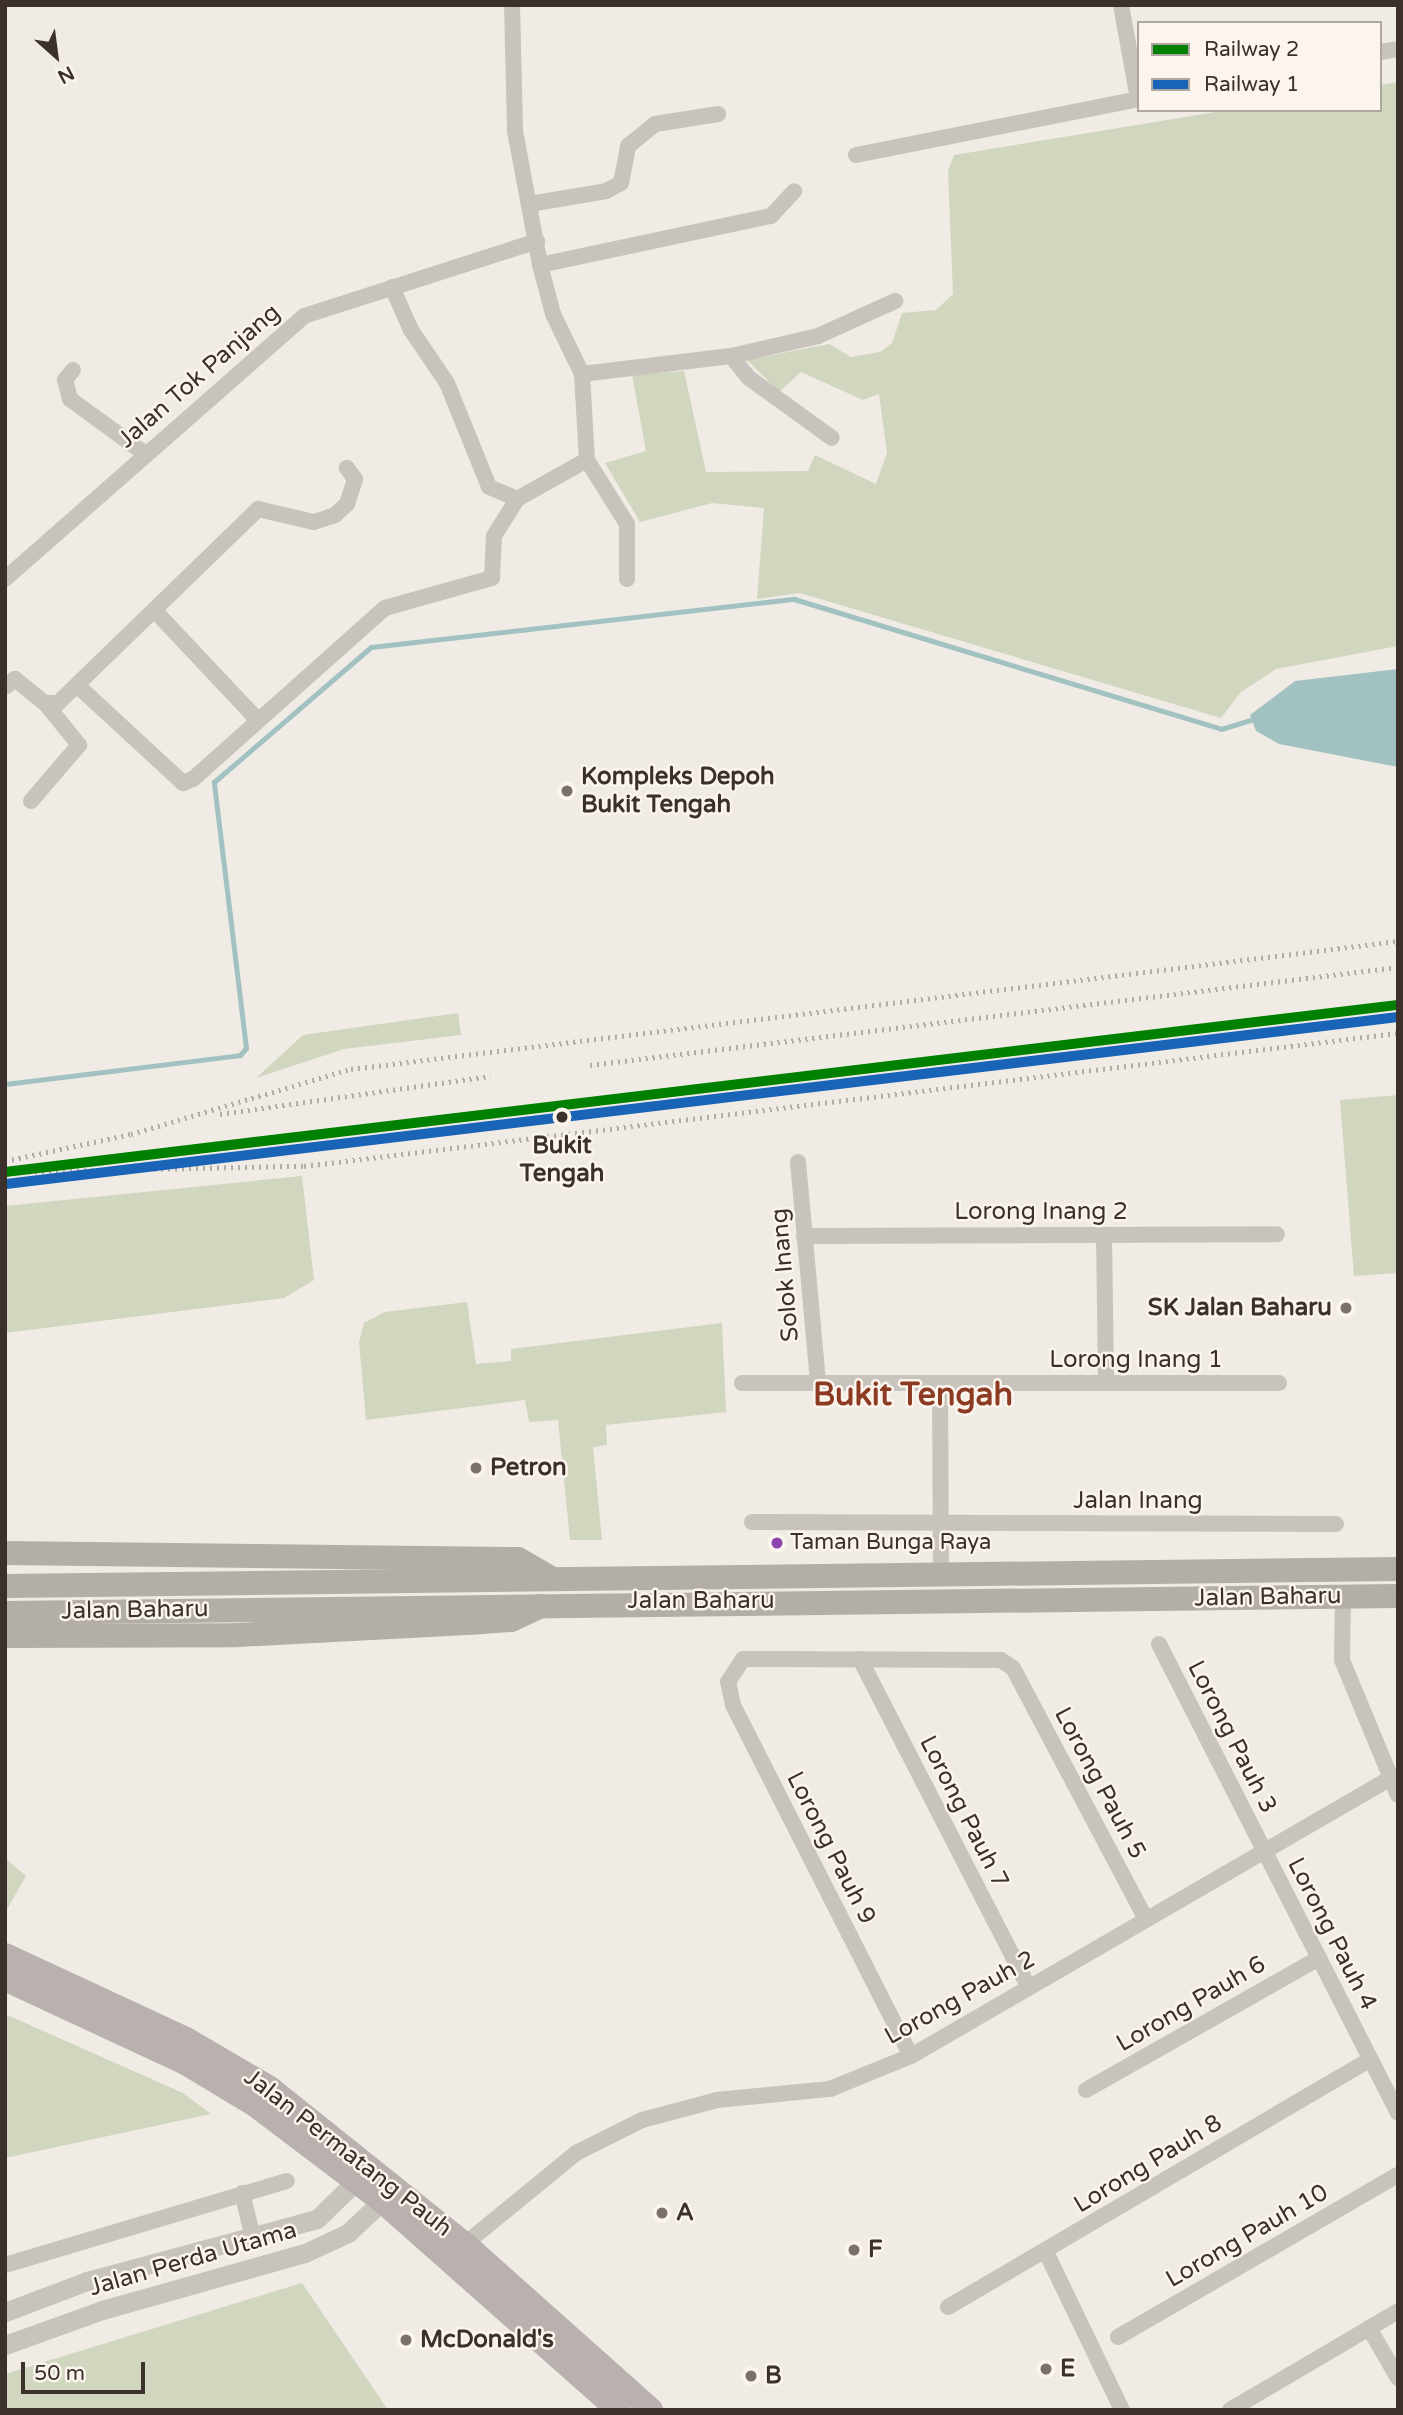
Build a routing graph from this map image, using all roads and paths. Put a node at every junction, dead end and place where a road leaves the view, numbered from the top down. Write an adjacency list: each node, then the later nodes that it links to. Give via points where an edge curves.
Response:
1 (512, 5): 8 (street, via 515,131)
2 (1121, 5): 3 (street)
3 (1137, 89)
4 (1137, 99): 6 (street)
5 (718, 114): 8 (street, via 655,124 628,146 621,183 606,191)
6 (856, 155)
7 (794, 191): 10 (street, via 771,216)
8 (530, 204): 9 (street)
9 (537, 242): 10 (street); 11 (street, Jalan Tok Panjang)
10 (540, 265): 15 (street, via 552,314)
11 (392, 286): 17 (street, Jalan Tok Panjang, via 328,305 284,329); 20 (street, via 411,330 446,383 489,487)
12 (895, 302): 13 (street, via 818,336)
13 (731, 356): 15 (street); 16 (street, via 758,385)
14 (74, 370): 17 (street, via 65,380 71,399)
15 (582, 374): 18 (street)
16 (832, 438)
17 (144, 453): 21 (street, Jalan Tok Panjang)
18 (587, 460): 20 (street); 22 (street, via 627,524)
19 (347, 468): 23 (street, via 355,479 347,504 335,515 314,522 258,509)
20 (517, 499): 27 (street, via 494,536 492,579 384,608)
21 (5, 579)
22 (627, 579)
23 (156, 612): 25 (street); 27 (street)
24 (5, 687): 26 (street, via 15,679 28,683)
25 (79, 687): 26 (street, via 58,704); 27 (street, via 183,783)
26 (45, 703): 28 (street, via 79,745)
27 (257, 719)
28 (31, 801)
29 (798, 1162): 32 (street, Solok Inang)
30 (1277, 1234): 31 (street, Lorong Inang 2)
31 (1104, 1235): 32 (street, Lorong Inang 2); 36 (street)
32 (804, 1237): 34 (street, Solok Inang)
33 (742, 1383): 34 (street, Lorong Inang 1)
34 (818, 1383): 35 (street, Lorong Inang 1)
35 (940, 1383): 36 (street, Lorong Inang 1); 39 (street)
36 (1106, 1383): 37 (street, Lorong Inang 1)
37 (1279, 1383)
38 (752, 1522): 39 (street, Jalan Inang)
39 (941, 1523): 40 (street, Jalan Inang); 43 (street)
40 (1336, 1524)
41 (5, 1553): 44 (highway, via 518,1559)
42 (1398, 1569): 43 (highway, Jalan Baharu)
43 (941, 1574): 44 (highway, Jalan Baharu)
44 (547, 1577): 46 (highway, Jalan Baharu)
45 (5, 1586): 46 (highway, Jalan Baharu)
46 (370, 1591): 49 (highway, Jalan Baharu); 50 (highway, Jalan Baharu)
47 (1343, 1596): 48 (highway, Jalan Baharu); 49 (highway, Jalan Baharu); 54 (street, via 1342,1660)
48 (1398, 1596)
49 (548, 1602): 51 (highway, via 511,1620 467,1623 237,1635)
50 (5, 1613)
51 (5, 1636)
52 (1159, 1644): 56 (street, Lorong Pauh 3)
53 (859, 1659): 57 (street, Lorong Pauh 5, via 1001,1660 1013,1668); 61 (street, Lorong Pauh 7); 62 (street, Lorong Pauh 9, via 743,1660 728,1682 733,1705)
54 (1390, 1779): 55 (street); 56 (street, Lorong Pauh 2)
55 (1398, 1795)
56 (1264, 1851): 57 (street, Lorong Pauh 2); 59 (street, Lorong Pauh 4)
57 (1146, 1919): 61 (street, Lorong Pauh 2)
58 (5, 1955): 72 (main road, Jalan Permatang Pauh, via 186,2039 270,2088)
59 (1319, 1958): 63 (street, Lorong Pauh 4); 64 (street, Lorong Pauh 6)
60 (5, 1979): 67 (main road, Jalan Permatang Pauh, via 187,2064)
61 (1028, 1986): 62 (street, Lorong Pauh 2)
62 (911, 2056): 72 (street, Lorong Pauh 2, via 830,2089 717,2100 642,2120 576,2153)
63 (1370, 2059): 65 (street, Lorong Pauh 4); 73 (street, Lorong Pauh 8)
64 (1086, 2090)
65 (1398, 2113)
66 (1398, 2175): 79 (street, Lorong Pauh 10)
67 (357, 2180): 70 (main road, Jalan Permatang Pauh); 71 (street, Jalan Perda Utama, via 317,2219)
68 (287, 2181): 69 (street)
69 (243, 2193): 71 (street); 74 (street)
70 (382, 2201): 80 (street, Jalan Perda Utama, via 348,2232 305,2253 102,2309); 82 (main road, Jalan Permatang Pauh)
71 (253, 2237): 77 (street, Jalan Perda Utama, via 87,2281)
72 (465, 2244): 83 (main road, Jalan Permatang Pauh)
73 (1046, 2252): 75 (street, Lorong Pauh 8); 84 (street)
74 (5, 2265)
75 (948, 2307)
76 (1398, 2311): 78 (street)
77 (5, 2312)
78 (1369, 2328): 81 (street); 85 (street)
79 (1118, 2337)
80 (5, 2345)
81 (1398, 2378)
82 (618, 2410)
83 (651, 2410)
84 (1122, 2410)
85 (1230, 2410)

